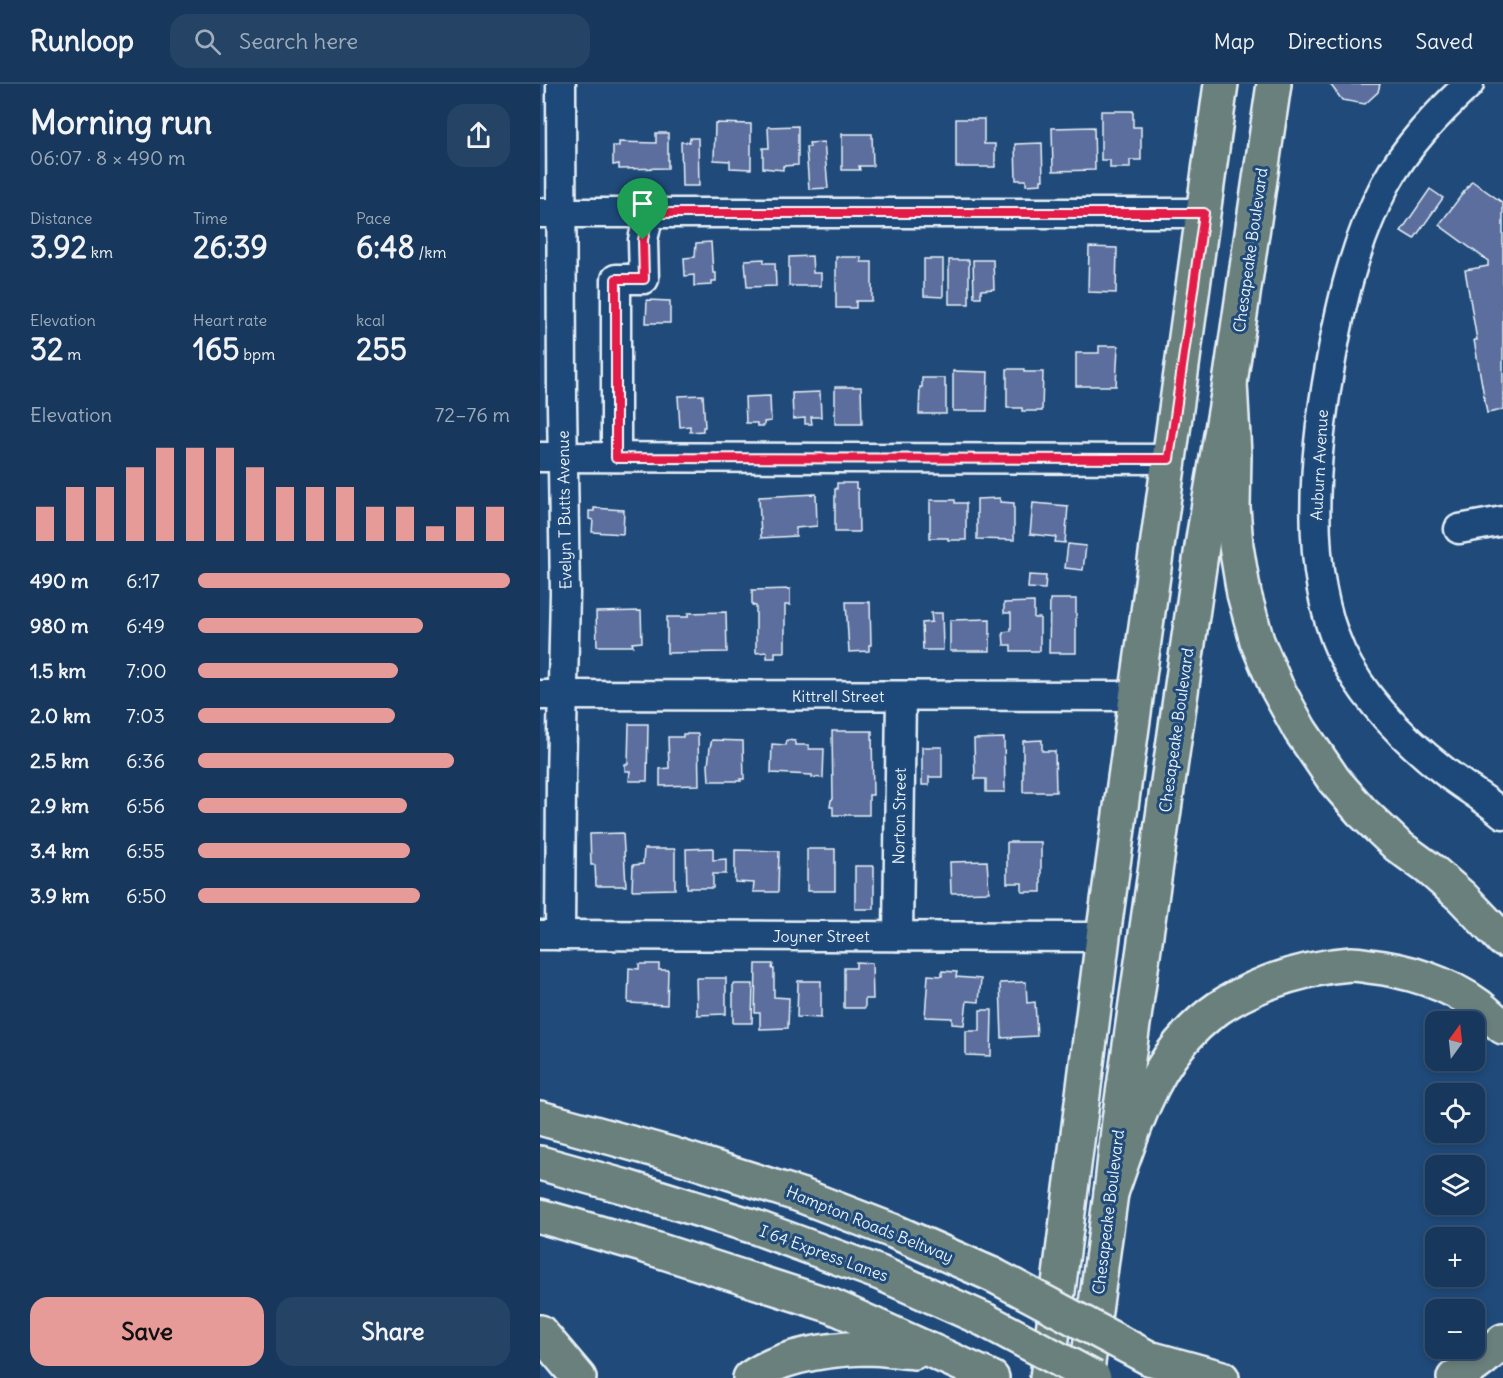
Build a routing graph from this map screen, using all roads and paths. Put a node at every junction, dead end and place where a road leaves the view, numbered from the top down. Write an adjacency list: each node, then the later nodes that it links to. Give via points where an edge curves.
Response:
1 (561, 84): 5 (street, Evelyn T Butts Avenue)
2 (1221, 84): 7 (main road)
3 (1274, 84): 8 (main road, Chesapeake Boulevard)
4 (1469, 84): 18 (street, Auburn Avenue, via 1411,144 1386,183 1349,275 1322,406 1316,466 1316,527 1320,585 1328,620 1360,684 1412,744)
5 (551, 213): 6 (street); 9 (street, Evelyn T Butts Avenue)
6 (649, 213): 7 (street); 11 (street, via 643,240 644,279 616,279)
7 (1204, 213): 12 (main road)
8 (1230, 383): 22 (main road, via 1236,546 1257,640 1276,686 1334,780 1361,811 1462,897); 26 (main road, Chesapeake Boulevard, via 1204,532)
9 (551, 404): 10 (street, Evelyn T Butts Avenue)
10 (551, 457): 11 (street); 15 (street, Evelyn T Butts Avenue, via 565,593)
11 (616, 458): 12 (street)
12 (1169, 459): 17 (main road)
13 (1503, 521): 14 (street)
14 (1459, 529)
15 (552, 695): 16 (street, Kittrell Street); 19 (street, Evelyn T Butts Avenue, via 561,779)
16 (901, 696): 17 (street, Kittrell Street); 20 (street, Norton Street)
17 (1136, 696): 21 (main road)
18 (1503, 814)
19 (550, 935): 20 (street, Joyner Street)
20 (897, 936): 21 (street, Joyner Street)
21 (1103, 937): 35 (main road)
22 (1503, 940)
23 (1503, 1027): 26 (main road, via 1454,991 1388,968 1353,964 1314,969 1247,991 1196,1025 1162,1069 1146,1099)
24 (540, 1118): 31 (main road, Hampton Roads Beltway, bridge, via 800,1195 893,1231 993,1275)
25 (540, 1163): 37 (main road, I 64 Express Lanes, bridge, via 754,1227 880,1273 985,1320)
26 (1111, 1193): 36 (main road, Chesapeake Boulevard)
27 (540, 1216): 30 (main road, via 832,1306)
28 (540, 1332): 33 (main road)
29 (1503, 1341): 40 (main road)
30 (944, 1355): 32 (main road); 34 (main road, via 869,1348 828,1352 798,1357)
31 (1149, 1358): 38 (main road, Hampton Roads Beltway); 39 (main road)
32 (987, 1375)
33 (579, 1378)
34 (750, 1378)
35 (1047, 1378)
36 (1086, 1378)
37 (1094, 1378)
38 (1180, 1378)
39 (1222, 1378)
40 (1454, 1378)

